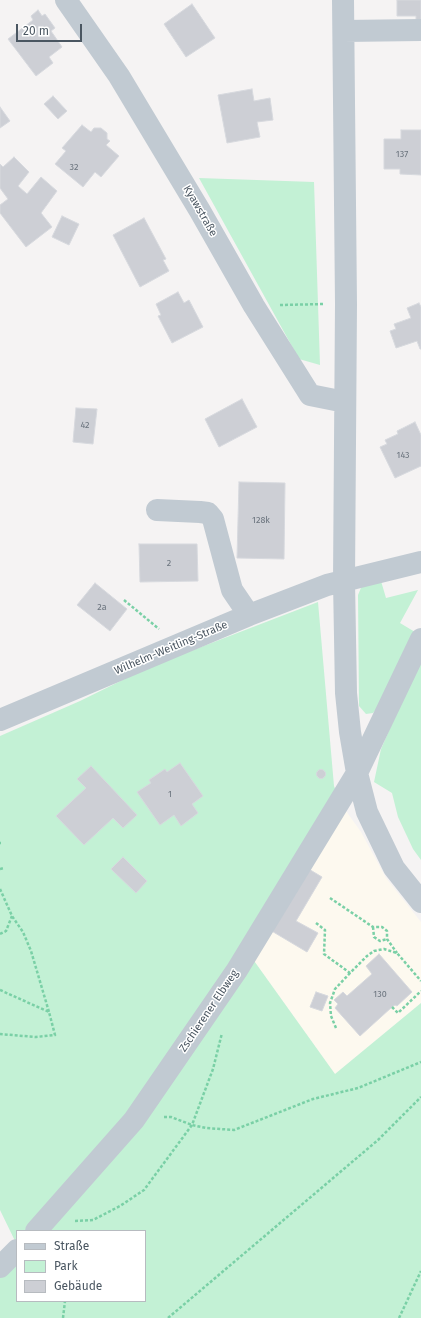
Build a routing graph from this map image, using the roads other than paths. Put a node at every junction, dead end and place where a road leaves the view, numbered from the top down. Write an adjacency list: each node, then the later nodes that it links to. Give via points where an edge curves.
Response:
1 (66, 0): 5 (street, Kyawstraße, via 119,76 254,306 310,395)
2 (344, 0): 4 (street)
3 (421, 30): 4 (street)
4 (344, 31): 5 (street)
5 (345, 402): 8 (street)
6 (157, 510): 9 (street, via 208,513 213,519 232,590)
7 (421, 562): 8 (street, Wilhelm-Weitling-Straße)
8 (344, 581): 9 (street, Wilhelm-Weitling-Straße); 12 (street, via 346,693)
9 (249, 615): 11 (street, Wilhelm-Weitling-Straße)
10 (421, 639): 12 (street, Zschierener Elbweg)
11 (0, 720)
12 (358, 773): 13 (street, via 367,812 394,868); 14 (street, Zschierener Elbweg, via 248,952 134,1120)
13 (421, 902)
14 (39, 1227)
15 (16, 1251): 16 (street)
16 (0, 1267)

